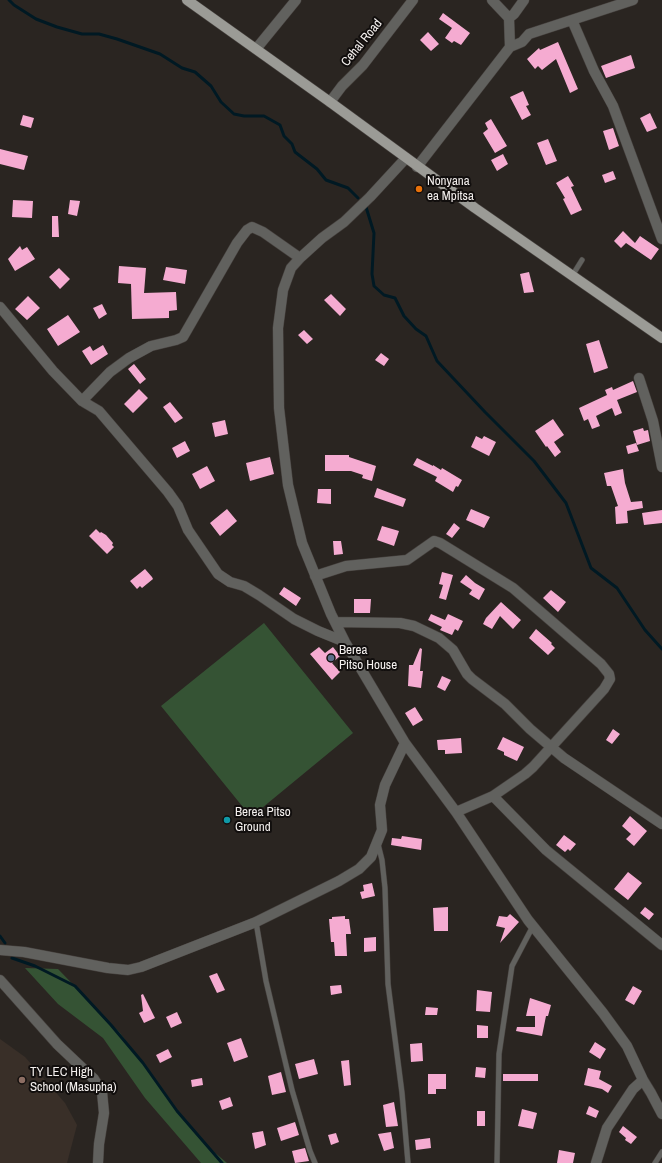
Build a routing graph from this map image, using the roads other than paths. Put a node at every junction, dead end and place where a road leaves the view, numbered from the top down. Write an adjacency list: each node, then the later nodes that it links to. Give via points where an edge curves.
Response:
1 (187, 0): 10 (main road)
2 (296, 0): 10 (street)
3 (413, 0): 11 (street, Cehal Road, via 363,65)
4 (492, 0): 7 (street)
5 (524, 0): 7 (street)
6 (632, 0): 8 (street)
7 (509, 18): 9 (street)
8 (572, 20): 9 (street, via 529,34 522,42); 14 (street, via 594,71 613,106)
9 (510, 47): 13 (street)
10 (256, 49): 11 (main road)
11 (330, 102): 12 (main road)
12 (406, 158): 13 (main road); 15 (street, via 344,222)
13 (417, 167): 17 (main road)
14 (662, 239)
15 (300, 258): 21 (street, via 252,226 237,243 183,336 151,346 129,358 110,372); 23 (street, via 291,268 281,301 278,328 279,408 288,485 302,543)
16 (582, 260): 17 (lane)
17 (572, 276): 19 (main road)
18 (0, 307): 21 (street, via 53,371)
19 (662, 338)
20 (639, 378): 22 (street, via 653,421)
21 (82, 401): 25 (street, via 99,411 168,492 178,506 188,530 218,574 230,582 244,586 294,619)
22 (662, 468)
23 (315, 576): 24 (street); 27 (street, via 346,566 407,560 434,541 513,588 601,664 609,674 610,679 604,689)
24 (335, 622): 25 (street); 27 (street, via 400,623 414,626 439,638 453,650 472,679 505,704)
25 (345, 642): 26 (street)
26 (405, 742): 29 (street); 31 (street, via 384,785 380,805 382,830)
27 (552, 747): 28 (street, via 525,774); 30 (street, via 564,758)
28 (493, 796): 29 (street); 34 (street, via 546,850)
29 (456, 812): 33 (street)
30 (662, 824)
31 (378, 842): 32 (street, via 371,857 360,869); 42 (lane, via 385,888 388,984)
32 (256, 922): 35 (street, via 128,970); 41 (lane, via 266,981 292,1090)
33 (533, 926): 37 (street, via 627,1046); 43 (lane, via 512,966 499,1054)
34 (662, 945)
35 (0, 950)
36 (0, 980): 40 (street, via 57,1044 94,1079 102,1092 104,1112)
37 (642, 1080): 38 (street); 44 (street, via 607,1128)
38 (662, 1114)
39 (662, 1152): 45 (lane)
40 (98, 1163)
41 (315, 1163)
42 (408, 1163)
43 (497, 1163)
44 (596, 1163)
45 (655, 1163)

